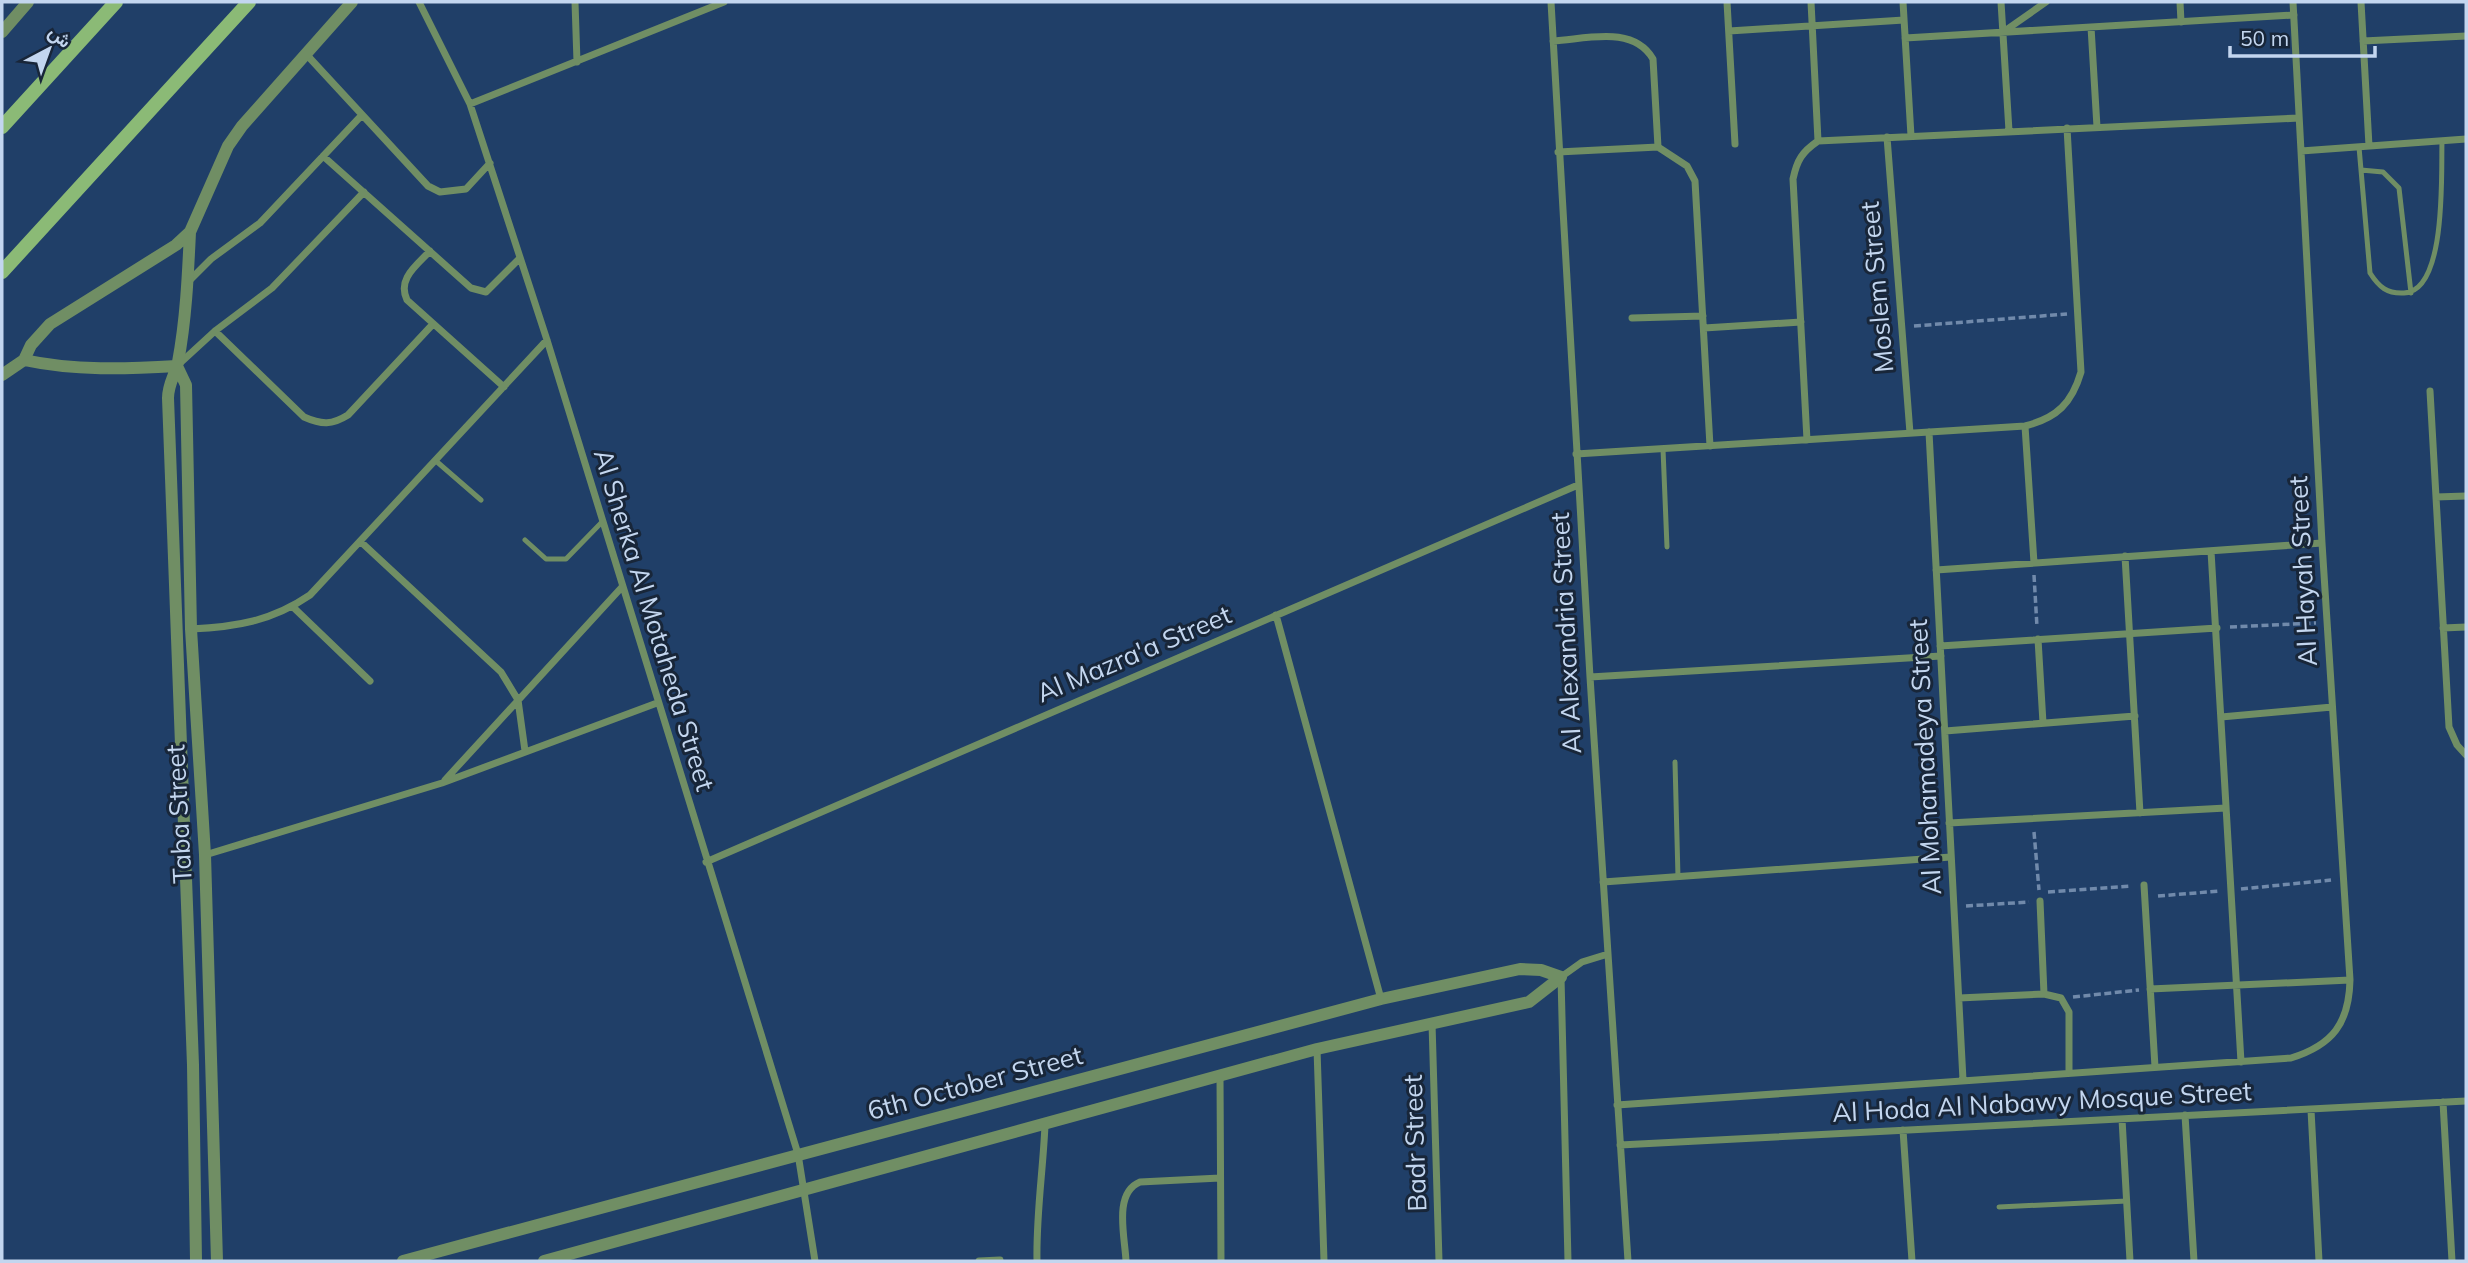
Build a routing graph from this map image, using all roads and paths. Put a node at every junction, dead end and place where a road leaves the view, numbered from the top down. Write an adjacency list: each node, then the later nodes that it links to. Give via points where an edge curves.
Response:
1 (29, 2): 23 (street)
2 (116, 2): 35 (main road)
3 (248, 2): 56 (main road)
4 (352, 2): 29 (street)
5 (419, 2): 31 (street, Al Sherka Al Motaheda Street)
6 (575, 2): 30 (street)
7 (724, 2): 30 (street)
8 (1551, 2): 27 (street, Al Alexandria Street)
9 (1727, 2): 22 (street)
10 (1811, 2): 20 (street)
11 (1903, 2): 18 (street)
12 (2001, 2): 24 (street)
13 (2046, 2): 24 (street)
14 (2180, 2): 19 (street)
15 (2293, 2): 17 (street, Al Hayah Street)
16 (2361, 2): 28 (street)
17 (2294, 15): 19 (street); 33 (street, Al Hayah Street)
18 (1904, 20): 20 (street); 26 (street)
19 (2181, 22): 21 (street)
20 (1812, 26): 22 (street); 41 (street)
21 (2091, 27): 24 (street); 34 (street)
22 (1729, 31): 43 (street)
23 (2, 32)
24 (2003, 32): 26 (street); 37 (street)
25 (2466, 36): 28 (street)
26 (1905, 38): 38 (street)
27 (1553, 41): 45 (street, via 1623,37 1646,47 1653,59); 48 (street, Al Alexandria Street)
28 (2363, 41): 44 (street)
29 (306, 54): 32 (street); 53 (street, via 234,136)
30 (577, 62): 31 (street)
31 (470, 104): 50 (street, Al Sherka Al Motaheda Street)
32 (361, 116): 49 (street); 50 (street, via 428,186 440,192 466,189)
33 (2299, 118): 34 (street); 47 (street, Al Hayah Street)
34 (2096, 127): 36 (street)
35 (2, 128)
36 (2067, 128): 37 (street); 59 (street)
37 (2009, 131): 38 (street)
38 (1911, 136): 39 (street)
39 (1886, 137): 41 (street); 64 (street, Moslem Street)
40 (2466, 139): 42 (street)
41 (1818, 141): 62 (street, via 1796,163 1793,179)
42 (2442, 141): 44 (street); 58 (lane, via 2432,270 2424,284)
43 (1735, 144)
44 (2369, 146): 46 (street)
45 (1658, 147): 48 (street); 60 (street, via 1680,161 1695,181)
46 (2359, 147): 47 (street); 51 (lane)
47 (2301, 151): 88 (street, Al Hayah Street)
48 (1558, 152): 79 (street, Al Alexandria Street)
49 (323, 156): 52 (street); 57 (street, via 249,234 211,259)
50 (489, 163): 55 (street, Al Sherka Al Motaheda Street)
51 (2361, 170): 58 (lane, via 2383,172 2399,188); 58 (lane, via 2370,273 2379,287 2394,294)
52 (364, 192): 54 (street); 66 (street, via 272,288)
53 (190, 232): 57 (street, Taba Street); 68 (street, via 50,324)
54 (430, 251): 55 (street, via 478,292 493,288); 63 (street, via 407,276 403,292)
55 (520, 258): 67 (street, Al Sherka Al Motaheda Street)
56 (2, 272)
57 (188, 282): 69 (street, Taba Street)
58 (2411, 293)
59 (2077, 314): 64 (path); 73 (street, via 2081,372 2075,392 2063,409 2046,421)
60 (1703, 316): 61 (street); 65 (street)
61 (1632, 318)
62 (1801, 322): 65 (street); 76 (street)
63 (433, 324): 66 (street, via 348,415 335,423 319,424 304,417); 71 (street)
64 (1902, 327): 75 (street, Moslem Street)
65 (1704, 328): 77 (street)
66 (215, 331): 69 (street)
67 (547, 341): 71 (street); 85 (street, Al Sherka Al Motaheda Street)
68 (24, 360): 69 (street, via 117,370); 70 (street)
69 (177, 366): 101 (street, Taba Street, via 186,385); 165 (street, Taba Street, via 169,381 168,398 193,1065)
70 (2, 375)
71 (505, 387): 80 (street)
72 (2430, 391): 83 (street)
73 (2025, 426): 74 (street); 92 (street)
74 (1929, 432): 75 (street); 93 (street, Al Mohamadeya Street)
75 (1910, 433): 76 (street)
76 (1807, 440): 77 (street)
77 (1710, 446): 78 (street)
78 (1663, 449): 79 (street); 89 (lane)
79 (1576, 454): 81 (street, Al Alexandria Street)
80 (436, 461): 84 (lane); 87 (street)
81 (1578, 485): 96 (street, Al Mazra'a Street); 106 (street, Al Alexandria Street)
82 (2466, 496): 83 (street)
83 (2436, 497): 100 (street)
84 (481, 500)
85 (602, 522): 86 (lane, via 566,559 546,559); 94 (street, Al Sherka Al Motaheda Street)
86 (525, 541)
87 (361, 542): 95 (street, via 325,582); 108 (street, via 501,672)
88 (2322, 543): 90 (street); 97 (street, Al Hayah Street)
89 (1667, 547)
90 (2211, 551): 91 (street); 99 (street)
91 (2125, 556): 92 (street); 102 (street)
92 (2034, 563): 93 (street); 103 (path)
93 (1936, 570): 104 (street, Al Mohamadeya Street)
94 (622, 587): 108 (street); 109 (street, Al Sherka Al Motaheda Street)
95 (293, 607): 101 (street, via 237,627); 107 (street)
96 (1276, 615): 125 (street, Al Mazra'a Street); 141 (street)
97 (2327, 623): 99 (path); 110 (street, Al Hayah Street)
98 (2466, 627): 100 (street)
99 (2217, 628): 102 (street); 112 (street)
100 (2443, 628): 116 (street, via 2449,727)
101 (191, 629): 123 (street, Taba Street)
102 (2130, 633): 103 (street); 111 (street)
103 (2038, 639): 104 (street); 113 (street)
104 (1940, 646): 105 (street, Al Mohamadeya Street)
105 (1941, 656): 106 (street); 114 (street, Al Mohamadeya Street)
106 (1590, 677): 128 (street, Al Alexandria Street)
107 (370, 681)
108 (518, 700): 115 (street); 118 (street)
109 (657, 703): 115 (street); 125 (street, Al Sherka Al Motaheda Street)
110 (2332, 707): 112 (street); 127 (street, Al Hayah Street)
111 (2135, 716): 113 (street); 120 (street)
112 (2221, 717): 119 (street)
113 (2043, 723): 114 (street)
114 (1945, 731): 122 (street, Al Mohamadeya Street)
115 (525, 751): 118 (street)
116 (2466, 755)
117 (1675, 762): 126 (lane)
118 (442, 783): 123 (street)
119 (2226, 808): 120 (street); 130 (street)
120 (2140, 813): 121 (street)
121 (2033, 819): 122 (street); 131 (path)
122 (1949, 823): 124 (street, Al Mohamadeya Street)
123 (205, 855): 166 (street, Taba Street)
124 (1951, 857): 126 (street); 133 (street, Al Mohamadeya Street)
125 (706, 862): 159 (street, Al Sherka Al Motaheda Street)
126 (1678, 877): 128 (street)
127 (2344, 879): 130 (path); 136 (street, Al Hayah Street)
128 (1603, 882): 134 (street, Al Alexandria Street)
129 (2144, 885): 131 (path); 132 (street)
130 (2230, 890): 132 (path); 137 (street)
131 (2039, 897): 133 (path); 139 (street)
132 (2145, 897): 138 (street)
133 (1954, 907): 142 (street, Al Mohamadeya Street)
134 (1608, 954): 135 (street, via 1582,962); 152 (street, Al Alexandria Street)
135 (1560, 977): 141 (street, 6th October Street, via 1520,969); 143 (street, via 1529,1002); 176 (street)
136 (2350, 979): 137 (street); 145 (street, Al Hayah Street, via 2350,1001 2330,1039 2291,1058)
137 (2236, 985): 138 (street); 145 (street)
138 (2150, 989): 140 (path); 146 (street)
139 (2044, 994): 140 (street); 142 (street)
140 (2061, 998): 147 (street, via 2069,1012)
141 (1381, 999): 159 (street, 6th October Street)
142 (1959, 999): 149 (street, Al Mohamadeya Street)
143 (1432, 1023): 144 (street); 175 (street, Badr Street)
144 (1317, 1049): 148 (street); 174 (street)
145 (2241, 1062): 146 (street, Al Hoda Al Nabawy Mosque Street)
146 (2155, 1067): 147 (street, Al Hoda Al Nabawy Mosque Street)
147 (2070, 1073): 149 (street, Al Hoda Al Nabawy Mosque Street)
148 (1220, 1076): 156 (street); 160 (street)
149 (1963, 1080): 152 (street, Al Hoda Al Nabawy Mosque Street)
150 (2466, 1101): 151 (street, Al Hoda Al Nabawy Mosque Street)
151 (2443, 1102): 153 (street, Al Hoda Al Nabawy Mosque Street); 182 (street)
152 (1618, 1105): 158 (street, Al Alexandria Street)
153 (2311, 1110): 154 (street, Al Hoda Al Nabawy Mosque Street); 181 (street)
154 (2185, 1115): 155 (street, Al Hoda Al Nabawy Mosque Street); 180 (street)
155 (2122, 1119): 157 (street, Al Hoda Al Nabawy Mosque Street); 162 (street)
156 (1045, 1125): 161 (street); 171 (street, via 1041,1204 1036,1216)
157 (1903, 1130): 158 (street, Al Hoda Al Nabawy Mosque Street); 178 (street)
158 (1620, 1145): 177 (street, Al Alexandria Street)
159 (799, 1154): 161 (street, Al Sherka Al Motaheda Street); 167 (street, 6th October Street)
160 (1220, 1178): 172 (street, via 1132,1185 1124,1200); 173 (street)
161 (805, 1191): 168 (street); 169 (street, Al Sherka Al Motaheda Street)
162 (2127, 1201): 163 (lane); 179 (street)
163 (1999, 1207)
164 (1000, 1260): 170 (street)
165 (195, 1261)
166 (217, 1261)
167 (403, 1261)
168 (544, 1261)
169 (815, 1261)
170 (979, 1261)
171 (1037, 1261)
172 (1126, 1261)
173 (1221, 1261)
174 (1324, 1261)
175 (1439, 1261)
176 (1568, 1261)
177 (1628, 1261)
178 (1912, 1261)
179 (2130, 1261)
180 (2194, 1261)
181 (2319, 1261)
182 (2452, 1261)

